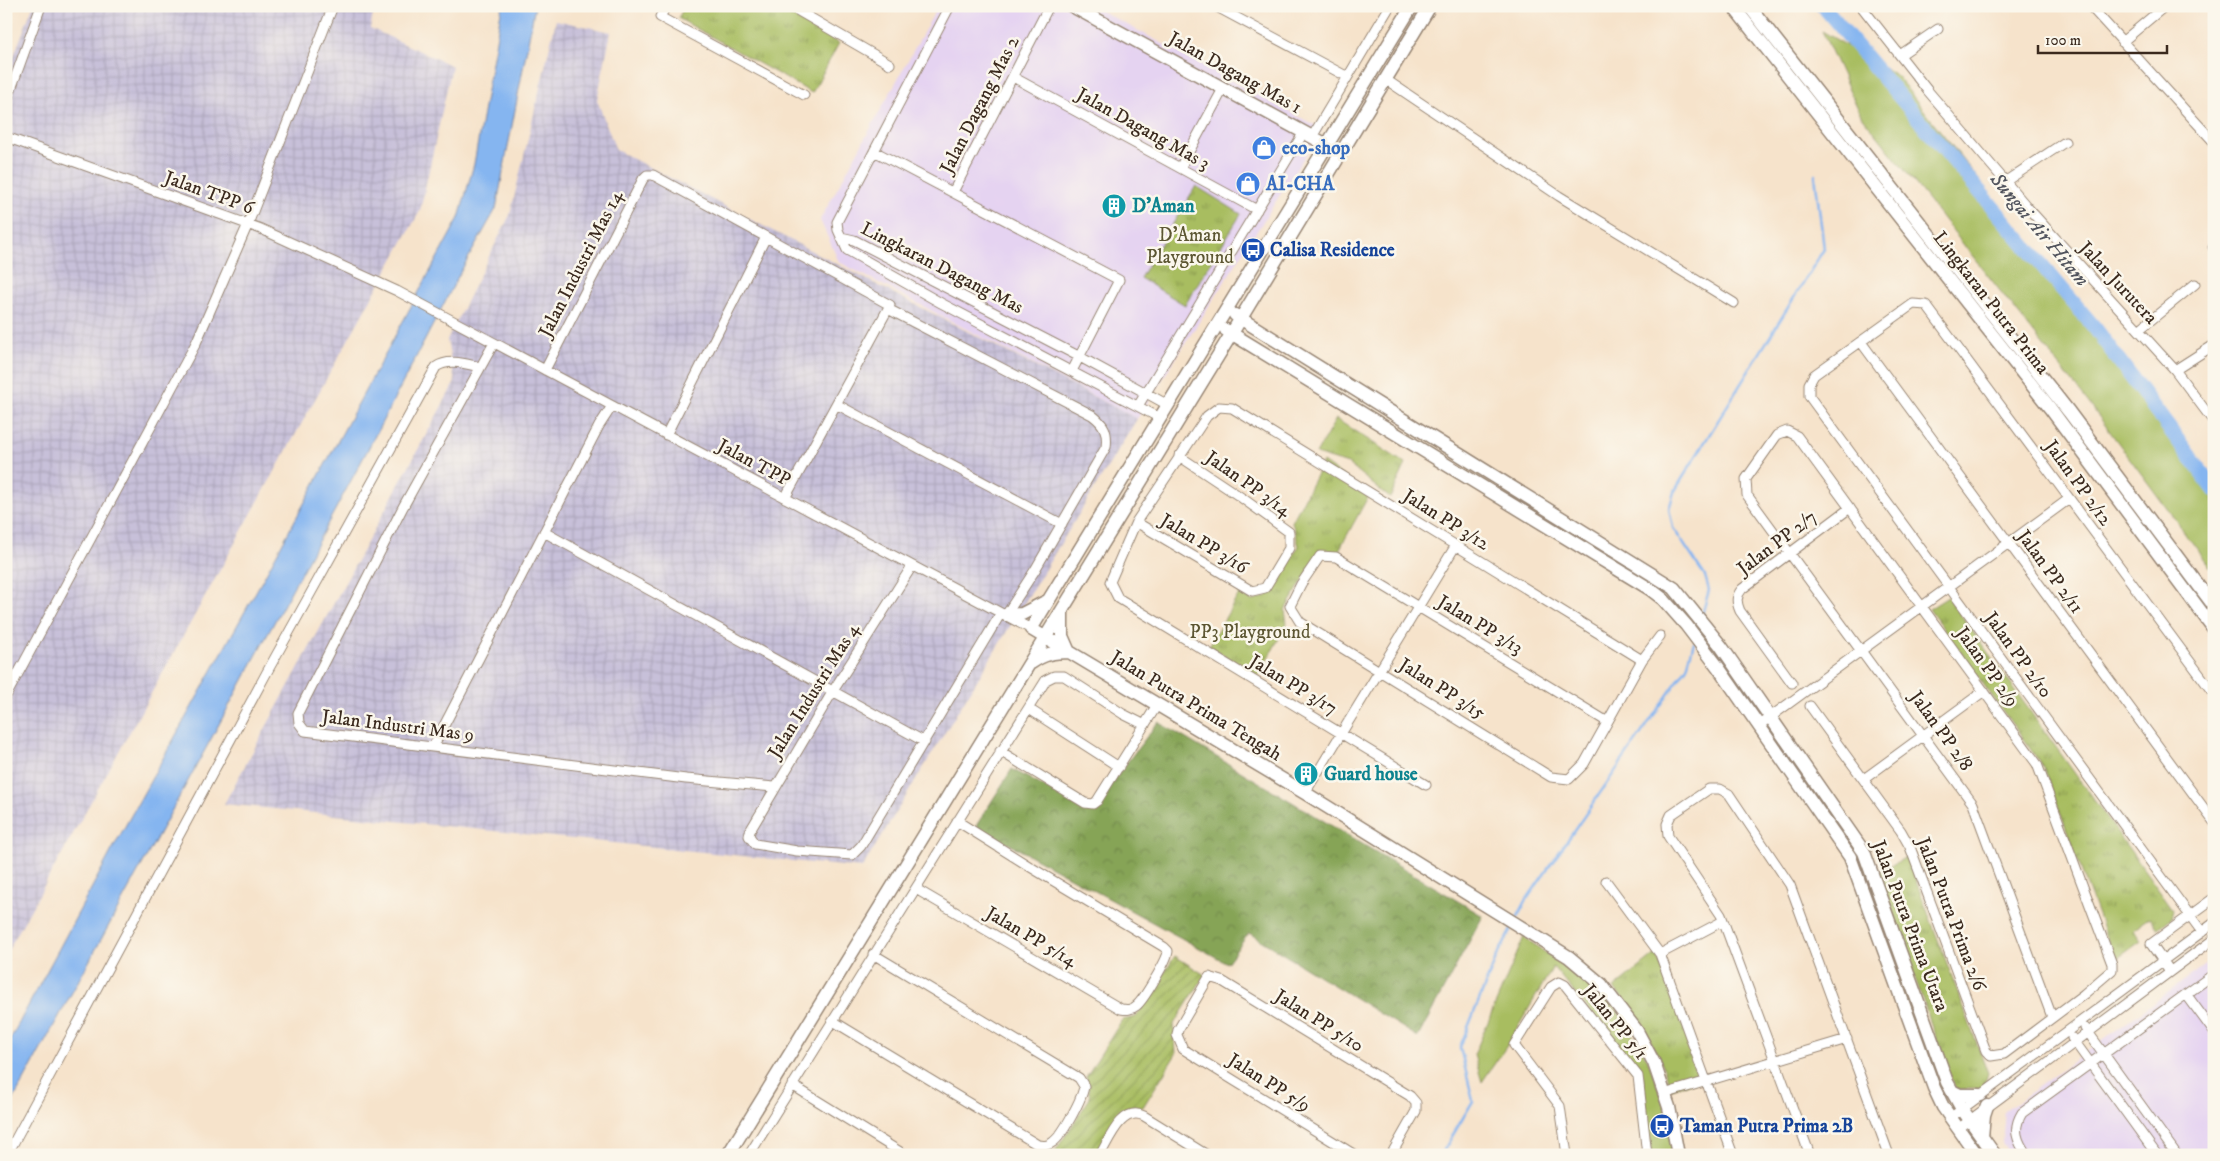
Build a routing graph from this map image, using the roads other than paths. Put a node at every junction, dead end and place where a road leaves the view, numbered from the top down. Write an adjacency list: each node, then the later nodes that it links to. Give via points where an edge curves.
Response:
1 (41, 6): 26 (street)
2 (333, 6): 37 (street)
3 (666, 6): 25 (street, via 660,17)
4 (790, 6): 20 (street)
5 (950, 6): 32 (street)
6 (1049, 6): 21 (street, Jalan Dagang Mas 2)
7 (1072, 6): 24 (main road, Jalan Dagang Mas 1)
8 (1215, 6): 22 (street)
9 (1390, 6): 22 (street)
10 (1412, 6): 31 (main road)
11 (1430, 6): 23 (main road)
12 (1733, 6): 91 (main road, Lingkaran Putra Prima, via 2050,408)
13 (1749, 6): 85 (main road, Lingkaran Putra Prima, via 2070,412)
14 (1861, 6): 19 (street, Jalan Jurutera)
15 (2090, 6): 18 (street)
16 (2165, 6): 18 (street)
17 (1938, 29): 19 (street)
18 (2122, 42): 30 (street)
19 (1900, 55): 34 (street, Jalan Jurutera)
20 (890, 64)
21 (1013, 76): 33 (street, Jalan Dagang Mas 3); 35 (street, Jalan Dagang Mas 2)
22 (1346, 76): 27 (street)
23 (1385, 79): 41 (main road); 42 (street, via 1559,196)
24 (1223, 89): 27 (main road, Jalan Dagang Mas 1); 33 (street)
25 (804, 95)
26 (6, 103)
27 (1308, 135): 31 (main road, Jalan Dagang Mas 1); 36 (street)
28 (6, 137): 37 (street, Jalan TPP 6)
29 (2064, 142): 34 (street)
30 (2214, 142)
31 (1327, 145): 44 (main road)
32 (874, 151): 35 (street); 39 (street, via 837,222)
33 (1180, 168): 36 (street, Jalan Dagang Mas 3)
34 (2006, 181): 48 (street, Jalan Jurutera)
35 (953, 192): 56 (street, via 1119,280)
36 (1257, 210): 61 (street)
37 (248, 224): 47 (street, Jalan TPP 6, via 397,291); 103 (street, via 196,343)
38 (766, 237): 43 (street, via 890,305); 58 (street, Jalan Industri Mas 14, via 647,174); 68 (street)
39 (841, 237): 56 (street, Lingkaran Dagang Mas, via 854,240); 60 (street, Lingkaran Dagang Mas, via 847,250)
40 (2195, 284): 48 (street)
41 (1254, 296): 45 (main road); 49 (main road, via 1258,322)
42 (1734, 303)
43 (888, 309): 62 (street); 75 (street, via 1092,415 1102,424 1108,436 1106,447)
44 (1227, 309): 45 (main road, Jalan Putra Prima Utara); 46 (main road)
45 (1241, 318): 49 (main road, Jalan Putra Prima Utara); 50 (main road)
46 (1217, 324): 50 (main road, Jalan Putra Prima Utara); 63 (main road)
47 (462, 326): 52 (street, Jalan TPP)
48 (2140, 329): 59 (street, Jalan Jurutera)
49 (1264, 332): 107 (main road, Jalan Putra Prima Utara, via 1674,588 1721,646)
50 (1232, 333): 54 (main road, Jalan Putra Prima Utara); 55 (main road)
51 (1861, 342): 72 (street, Jalan PP 2/12, via 1909,307 1921,304 1931,310); 77 (street, Jalan PP 2/11); 82 (street, Jalan PP 2/10, via 1814,375 1808,396)
52 (494, 343): 57 (street, Jalan Industri Mas 9); 58 (street, Jalan TPP)
53 (2214, 345): 59 (street)
54 (1253, 346): 55 (main road, via 1233,348); 110 (main road, Jalan Putra Prima Utara, via 1650,589 1686,626)
55 (1219, 355): 87 (main road)
56 (1080, 357): 60 (street); 61 (street, Lingkaran Dagang Mas)
57 (480, 366): 114 (street, Jalan Industri Mas 9, via 403,507 298,713 299,723 305,731); 160 (street, via 443,362 436,367 267,672)
58 (545, 370): 64 (street, Jalan TPP)
59 (2175, 370): 67 (street, Jalan Jurutera)
60 (1072, 371): 65 (street, Lingkaran Dagang Mas)
61 (1146, 393): 63 (street, Lingkaran Dagang Mas); 65 (street)
62 (836, 404): 71 (street); 75 (street)
63 (1168, 405): 66 (main road)
64 (612, 406): 68 (street, Jalan TPP); 76 (street)
65 (1138, 406): 66 (street, Lingkaran Dagang Mas)
66 (1160, 418): 83 (main road)
67 (2214, 422)
68 (666, 434): 71 (street, Jalan TPP)
69 (1179, 456): 74 (street); 78 (street, Jalan PP 3/12, via 1207,416 1219,406 1232,408); 81 (street, Jalan PP 3/14, via 1289,532 1290,548)
70 (1747, 495): 73 (street, Jalan PP 2/9, via 1746,479 1772,440 1782,432 1792,432); 79 (street, Jalan PP 2/8)
71 (785, 498): 80 (street, Jalan TPP)
72 (2068, 499): 77 (street); 102 (street, Jalan PP 2/12)
73 (1850, 508): 79 (street, Jalan PP 2/7); 84 (street, Jalan PP 2/9)
74 (1136, 522): 81 (street, Jalan PP 3/16, via 1252,592 1264,588); 111 (street, Jalan PP 3/17, via 1110,582 1118,598)
75 (1062, 524): 88 (street)
76 (544, 532): 100 (street); 114 (street)
77 (2008, 543): 82 (street); 122 (street, Jalan PP 2/11)
78 (1456, 545): 86 (street); 96 (street, Jalan PP 3/12)
79 (1790, 553): 94 (street, Jalan PP 2/8); 99 (street, Jalan PP 2/7, via 1742,589 1737,595 1737,604)
80 (912, 566): 88 (street, Jalan TPP); 100 (street, Jalan Industri Mas 4)
81 (1276, 570)
82 (1948, 587): 84 (street); 126 (street, Jalan PP 2/10)
83 (1048, 600): 88 (main road, via 1022,614); 90 (main road)
84 (1922, 606): 94 (street); 101 (street, Jalan PP 2/9)
85 (2214, 606)
86 (1418, 607): 89 (street, Jalan PP 3/13, via 1336,557 1320,556 1300,584 1290,606); 98 (street); 108 (street, Jalan PP 3/13)
87 (1062, 610): 93 (main road); 95 (main road, via 1062,636)
88 (1003, 614): 90 (street, Jalan TPP); 113 (street)
89 (1300, 622): 98 (street, Jalan PP 3/15)
90 (1031, 629): 93 (main road, Jalan Putra Prima Tengah)
91 (2214, 629)
92 (1660, 636): 96 (street)
93 (1046, 638): 95 (main road, Jalan Putra Prima Tengah); 97 (main road)
94 (1861, 651): 107 (street); 112 (street, Jalan PP 2/8)
95 (1069, 652): 97 (main road, via 1053,652); 104 (main road, Jalan Putra Prima Tengah)
96 (1642, 660): 108 (street)
97 (1030, 664): 161 (main road)
98 (1380, 670): 108 (street, Jalan PP 3/15, via 1551,777 1569,779 1584,764); 111 (street)
99 (1792, 684)
100 (833, 691): 113 (street); 119 (street, Jalan Industri Mas 4)
101 (1984, 691): 112 (street); 138 (street, Jalan PP 2/9, via 2041,772 2112,964 2112,970)
102 (2214, 694)
103 (6, 696)
104 (1157, 705): 109 (street); 120 (main road, Jalan Putra Prima Tengah)
105 (1810, 706): 117 (street, Jalan Putra Prima 2/6)
106 (1028, 709): 109 (street, via 1046,680 1064,676); 115 (street); 116 (street)
107 (1770, 717): 110 (street); 151 (main road, Jalan Putra Prima Utara, via 1864,852)
108 (1606, 721)
109 (1145, 725): 116 (street)
110 (1758, 726): 156 (main road, Jalan Putra Prima Utara, via 1850,857 1934,1088)
111 (1341, 734): 118 (street, Jalan PP 3/17); 120 (street)
112 (1923, 735): 117 (street); 138 (street, Jalan PP 2/8, via 1974,804)
113 (925, 742): 119 (street, Jalan Industri Mas 4, via 861,846 852,855 755,844 749,836 750,831)
114 (432, 747): 119 (street, Jalan Industri Mas 9)
115 (1000, 750): 116 (street, via 1085,803 1097,801); 121 (street)
116 (1119, 767)
117 (1864, 779): 138 (street, Jalan Putra Prima 2/6, via 1910,847 1986,1051 1991,1056 2004,1054)
118 (1426, 785)
119 (774, 787)
120 (1305, 793): 152 (main road, Jalan Putra Prima Tengah, via 1569,957 1602,984 1637,1031 1654,1063)
121 (957, 821): 124 (street); 124 (street, Jalan PP 5/14, via 1164,947 1168,951 1166,960 1138,1005 1130,1010 1121,1009)
122 (2214, 822)
123 (1606, 881): 132 (street)
124 (916, 889): 131 (street)
125 (2214, 898): 126 (street)
126 (2190, 916): 129 (street, Jalan PP 2/10); 133 (street, via 2151,944)
127 (1723, 921): 132 (street); 144 (street, via 1668,836 1670,815 1709,788 1729,794 1790,885); 147 (street)
128 (2214, 924): 129 (street)
129 (2202, 932): 133 (street)
130 (2214, 940): 134 (street)
131 (873, 954): 139 (street); 139 (street, via 1079,1078 1084,1086 1083,1096 1055,1141 1047,1146 1038,1145)
132 (1660, 954): 149 (street)
133 (2162, 961): 134 (street); 140 (street)
134 (2170, 971): 142 (street)
135 (2214, 974): 137 (street)
136 (1209, 976): 166 (street, Jalan PP 5/9, via 1178,1030 1184,1049); 167 (street, Jalan PP 5/10, via 1410,1096 1416,1103 1416,1111)
137 (2186, 994): 143 (street); 146 (street)
138 (2052, 1017)
139 (833, 1021): 150 (street)
140 (2080, 1021): 141 (street); 142 (street)
141 (2067, 1031): 145 (street); 153 (street)
142 (2088, 1032): 145 (street); 146 (street)
143 (2214, 1032)
144 (1847, 1039): 147 (street); 173 (street)
145 (2075, 1042): 148 (street); 154 (street)
146 (2104, 1054): 148 (street); 178 (street)
147 (1775, 1060): 149 (street); 172 (street)
148 (2090, 1064): 176 (street, via 2017,1121 2020,1145); 177 (street)
149 (1707, 1081): 152 (street); 171 (street)
150 (792, 1085): 162 (street); 163 (street)
151 (1952, 1091): 153 (main road, via 1960,1095); 155 (main road, Jalan Putra Prima Utara)
152 (1664, 1094): 170 (main road)
153 (1980, 1095): 155 (street)
154 (1988, 1106): 157 (street); 159 (main road)
155 (1962, 1109): 156 (street); 157 (main road, Jalan Putra Prima Utara)
156 (1950, 1118): 158 (main road, Jalan Putra Prima Utara)
157 (1970, 1120): 158 (street); 159 (main road, Jalan Putra Prima Utara)
158 (1958, 1130): 174 (main road, Jalan Putra Prima Utara)
159 (1982, 1137): 175 (main road, Jalan Putra Prima Utara)
160 (7, 1155)
161 (728, 1155)
162 (750, 1155)
163 (905, 1155)
164 (1100, 1155): 165 (street, via 1124,1116 1134,1112)
165 (1207, 1155)
166 (1356, 1155)
167 (1391, 1155)
168 (1567, 1155): 169 (street, Jalan PP 5/1, via 1560,1106 1514,1045 1551,987 1558,982 1565,985 1638,1076)
169 (1647, 1155)
170 (1678, 1155)
171 (1733, 1155)
172 (1810, 1155)
173 (1889, 1155)
174 (1977, 1155)
175 (1996, 1155)
176 (2028, 1155)
177 (2157, 1155)
178 (2177, 1155)

